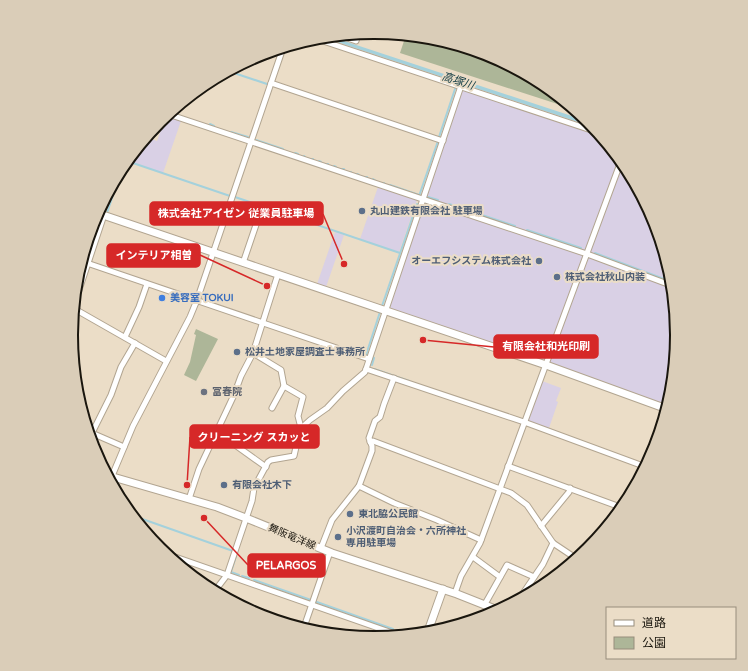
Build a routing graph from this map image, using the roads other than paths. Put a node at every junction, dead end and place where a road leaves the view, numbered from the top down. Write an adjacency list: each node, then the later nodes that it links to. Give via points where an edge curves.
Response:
1 (329, 43): 4 (street)
2 (281, 54): 3 (street)
3 (271, 83): 7 (street); 8 (street)
4 (461, 86): 6 (street); 8 (street)
5 (175, 116): 7 (street)
6 (586, 128)
7 (251, 141): 10 (street); 14 (street)
8 (443, 141): 10 (street)
9 (619, 168): 15 (street)
10 (423, 199): 15 (street); 23 (street)
11 (103, 215): 14 (street)
12 (258, 219): 16 (street)
13 (97, 230): 17 (street)
14 (213, 252): 16 (street); 22 (street)
15 (587, 254): 20 (street); 31 (street)
16 (243, 262): 18 (street)
17 (88, 264): 19 (street); 21 (street)
18 (278, 274): 23 (street); 25 (street)
19 (83, 279)
20 (666, 283)
21 (147, 284): 22 (street); 26 (street)
22 (197, 300): 25 (street); 30 (street)
23 (386, 310): 29 (street); 31 (street)
24 (79, 311): 26 (street)
25 (263, 323): 28 (street); 29 (street)
26 (125, 338): 27 (street)
27 (135, 343): 30 (street); 38 (street)
28 (253, 353): 34 (street, via 281,370); 40 (street)
29 (369, 359): 32 (street)
30 (166, 361): 43 (street)
31 (546, 365): 35 (street); 37 (street)
32 (366, 369): 33 (street); 39 (street, via 327,408)
33 (394, 378): 37 (street); 42 (street, via 380,417 375,420 368,438)
34 (284, 386): 36 (street); 39 (street, via 303,397 298,416)
35 (661, 407)
36 (272, 408)
37 (524, 422): 44 (street); 45 (street)
38 (92, 428)
39 (301, 428): 46 (street, via 294,456 271,460)
40 (217, 432): 46 (street); 52 (street, via 199,469)
41 (94, 434): 43 (street)
42 (370, 442): 49 (street, via 372,451); 50 (street)
43 (124, 447): 47 (street)
44 (641, 465)
45 (508, 466): 50 (street); 51 (street)
46 (266, 467): 54 (street, via 254,488)
47 (111, 473)
48 (115, 479): 52 (street, 舞阪竜洋線)
49 (359, 486): 56 (street); 58 (street, via 332,520)
50 (500, 488): 55 (street, via 527,505); 56 (street)
51 (570, 488): 53 (street); 55 (street)
52 (189, 499): 54 (street, 舞阪竜洋線)
53 (617, 506)
54 (246, 518): 58 (street, 舞阪竜洋線); 63 (street)
55 (541, 526): 57 (street)
56 (481, 540): 61 (street)
57 (553, 543): 60 (street); 65 (street)
58 (321, 548): 59 (street, 舞阪竜洋線)
59 (330, 552): 67 (street, 舞阪竜洋線); 71 (street)
60 (572, 556)
61 (473, 557): 64 (street); 69 (street)
62 (180, 558): 63 (street)
63 (227, 575): 66 (street); 71 (street)
64 (500, 577): 65 (street, via 507,565); 70 (street)
65 (534, 577): 68 (street)
66 (218, 587)
67 (443, 590): 69 (street, 舞阪竜洋線); 74 (street)
68 (525, 590)
69 (454, 593): 70 (street, 舞阪竜洋線)
70 (485, 604): 72 (street, 舞阪竜洋線)
71 (312, 605): 73 (street); 75 (street)
72 (492, 607)
73 (305, 624)
74 (430, 626)
75 (388, 631)

